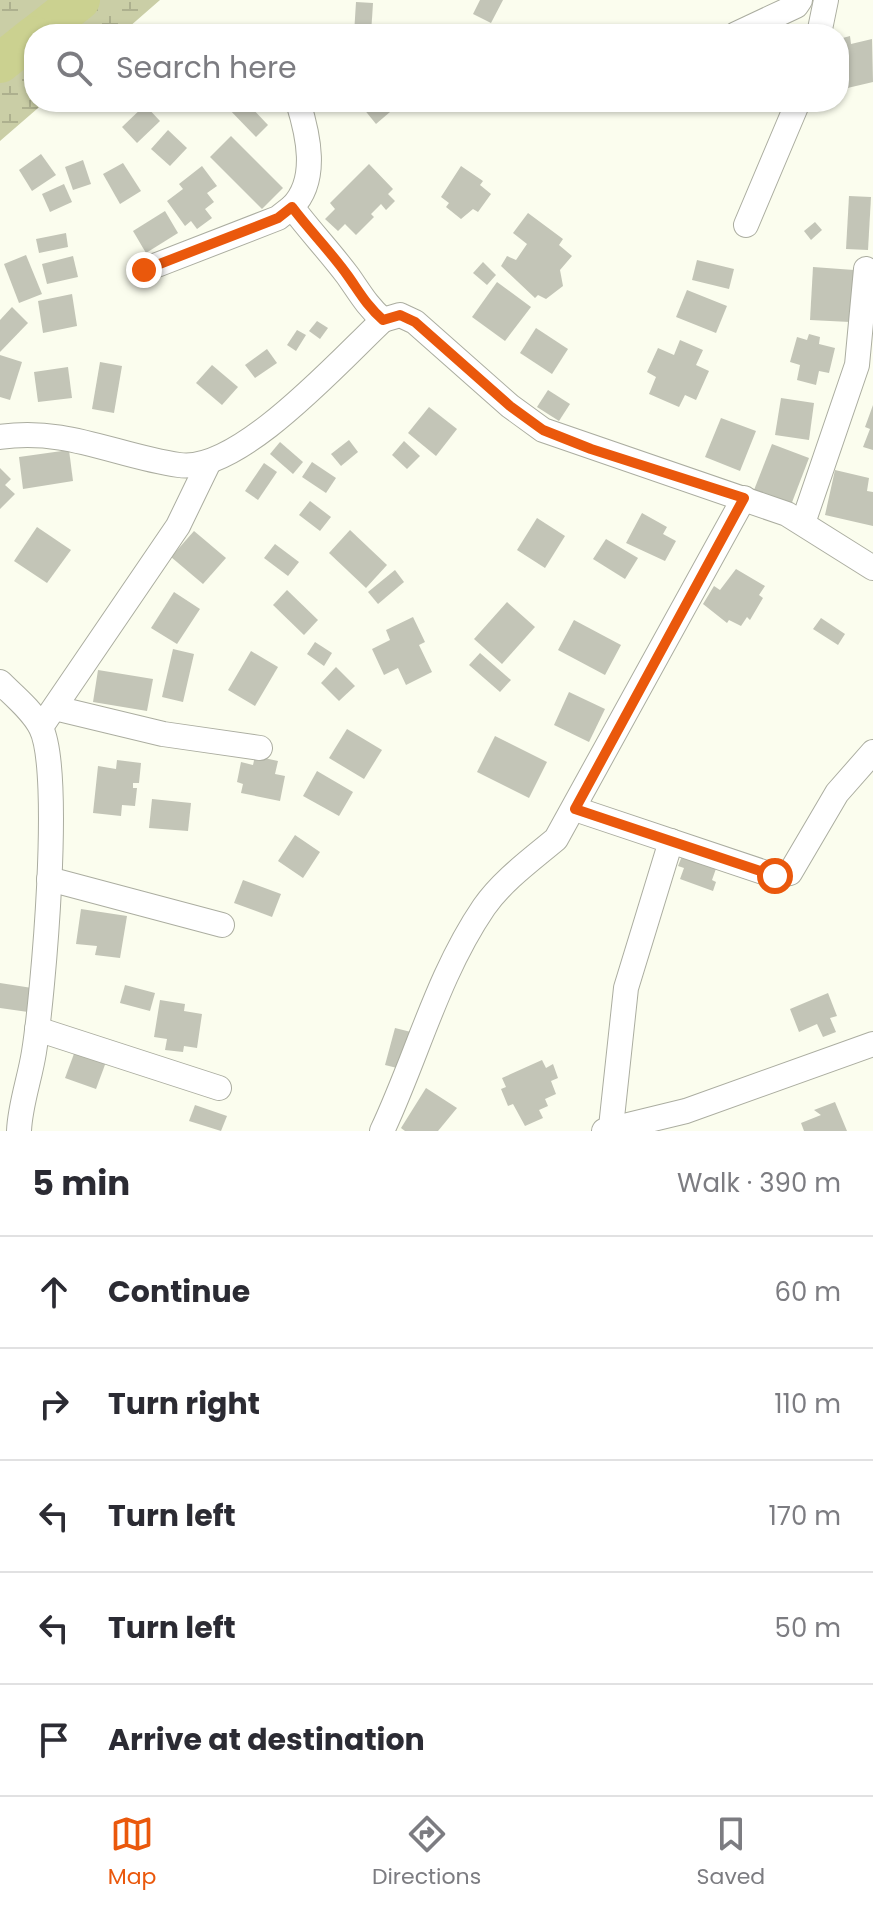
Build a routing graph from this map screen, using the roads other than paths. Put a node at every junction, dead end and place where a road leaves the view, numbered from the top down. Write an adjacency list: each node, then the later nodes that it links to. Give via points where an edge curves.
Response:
1 (800, 0): 3 (street)
2 (826, 0): 4 (street)
3 (757, 24)
4 (821, 24)
5 (300, 112): 7 (street, via 310,153 301,198)
6 (794, 112): 8 (street)
7 (292, 207): 10 (street, via 278,218); 11 (street, via 363,302)
8 (746, 225)
9 (866, 269): 15 (street, via 857,365)
10 (144, 270)
11 (383, 320): 13 (street, via 280,419); 14 (street, via 400,315 415,322 543,430)
12 (0, 437): 13 (street, via 73,437 180,465)
13 (208, 464): 18 (street, via 178,526)
14 (744, 498): 15 (street); 21 (street)
15 (803, 523): 16 (street)
16 (873, 568)
17 (0, 682): 18 (street)
18 (48, 717): 19 (street); 23 (street)
19 (260, 748)
20 (873, 752): 22 (street, via 837,793 790,873 775,876)
21 (575, 809): 22 (street); 30 (street, via 556,839 512,875 485,906 452,962)
22 (671, 841): 28 (street, via 626,988)
23 (49, 879): 24 (street); 25 (street)
24 (222, 925)
25 (37, 1029): 27 (street); 29 (street)
26 (873, 1044): 28 (street, via 686,1111)
27 (219, 1088)
28 (608, 1129)
29 (19, 1131)
30 (382, 1131)

